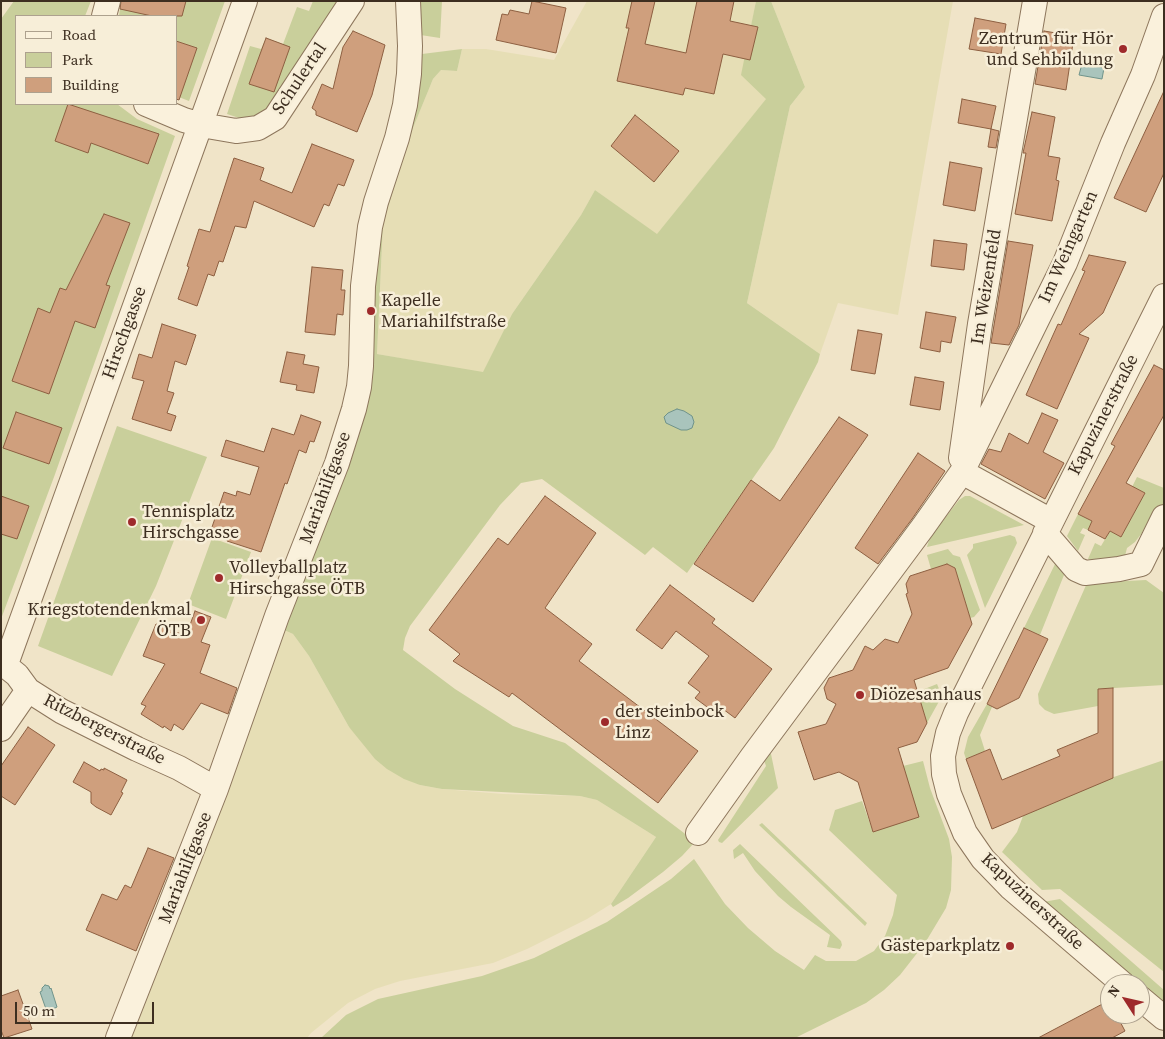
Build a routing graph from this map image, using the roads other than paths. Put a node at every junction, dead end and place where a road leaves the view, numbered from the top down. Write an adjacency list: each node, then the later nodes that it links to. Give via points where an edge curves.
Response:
1 (108, 1): 6 (street)
2 (245, 1): 9 (street, Hirschgasse)
3 (352, 1): 9 (street, Schulertal, via 275,118 258,128 236,131)
4 (408, 1): 17 (street, Mariahilfgasse, via 410,46 405,105 370,227 363,286 361,366 354,409)
5 (1035, 1): 11 (street, Im Weizenfeld, via 980,324 961,456)
6 (104, 15)
7 (1164, 16): 11 (street, Im Weingarten, via 1144,76 1077,235)
8 (148, 105): 9 (street, Schulertal)
9 (201, 125): 14 (street, Hirschgasse)
10 (1164, 296): 13 (street, Kapuzinerstraße)
11 (962, 472): 13 (street); 18 (street)
12 (1164, 517): 13 (street, via 1141,564 1085,573 1076,569)
13 (1048, 527): 19 (street, Kapuzinerstraße, via 948,733 944,774 962,827 983,859)
14 (3, 663): 15 (street, Ritzbergerstraße)
15 (28, 690): 16 (street); 17 (street, Ritzbergerstraße, via 61,712)
16 (1, 729)
17 (216, 789): 22 (street, Mariahilfgasse)
18 (698, 833)
19 (1111, 974)
20 (1150, 1006): 21 (street)
21 (1164, 1018)
22 (118, 1038)

